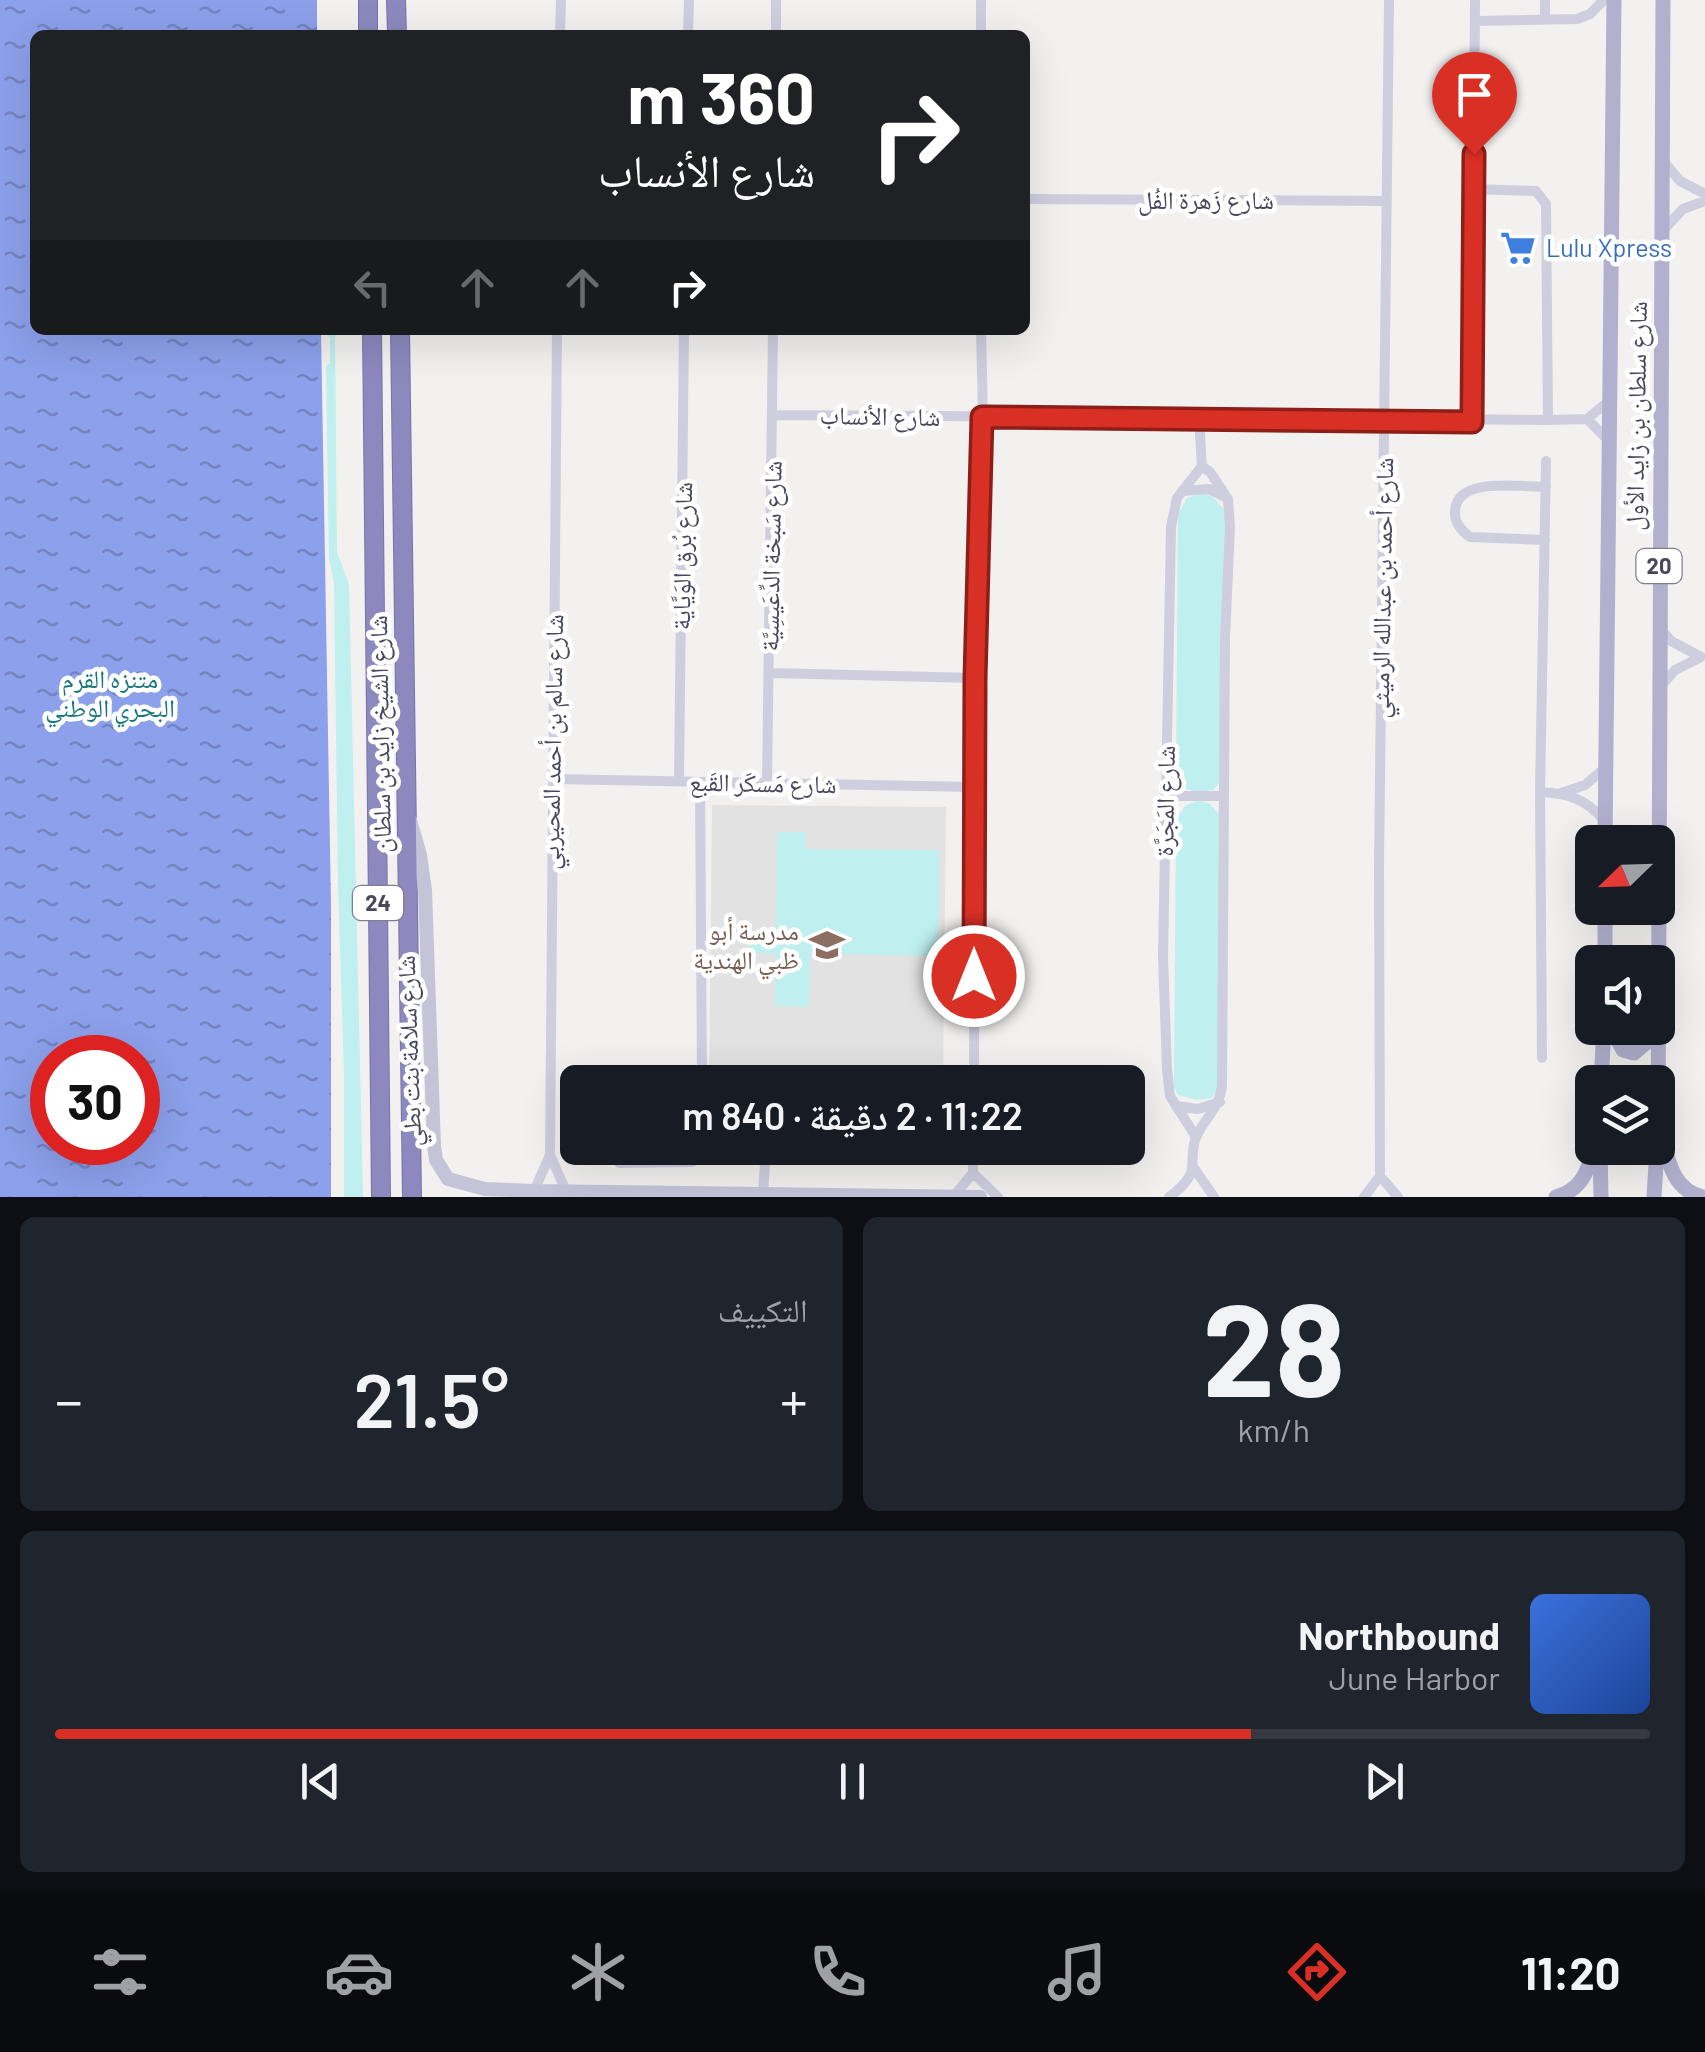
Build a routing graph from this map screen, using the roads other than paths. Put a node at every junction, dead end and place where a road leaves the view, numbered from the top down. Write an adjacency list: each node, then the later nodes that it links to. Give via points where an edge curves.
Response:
1 (368, 0): 15 (highway)
2 (396, 0): 16 (highway)
3 (561, 0): 17 (street)
4 (689, 0): 18 (street)
5 (776, 0): 19 (street)
6 (982, 0): 20 (street)
7 (1389, 0): 25 (street, شارع أحمد بن عبدالله الرميثي)
8 (1475, 0): 14 (street)
9 (1545, 0): 13 (street)
10 (1604, 0): 13 (street, via 1583,18)
11 (1614, 0): 33 (main road, شارع سلطان بن زايد الأول / 20)
12 (1662, 0): 21 (main road, شارع سلطان بن زايد الأول / 20)
13 (1545, 20): 14 (street)
14 (1475, 21): 22 (street)
15 (368, 30)
16 (397, 30)
17 (560, 30)
18 (688, 30)
19 (776, 30)
20 (981, 30)
21 (1664, 162): 23 (street); 26 (main road, شارع سلطان بن زايد الأول / 20)
22 (1474, 190): 38 (street, via 1536,191 1546,204); 40 (street)
23 (1705, 197): 26 (street)
24 (1030, 199): 25 (street, شارع زَهرة الفُل)
25 (1386, 201): 39 (street, شارع أحمد بن عبدالله الرميثي)
26 (1664, 228): 48 (main road, شارع سلطان بن زايد الأول / 20)
27 (372, 335): 89 (highway, شارع الشيخ زايد بن سلطان / 24)
28 (400, 335): 63 (highway, شارع الشيخ زايد بن سلطان / 24)
29 (557, 335): 54 (street, شارع سالم بن أحمد المحيربي)
30 (684, 335): 55 (street, شارع بُرق الوَيَّاية)
31 (773, 335): 34 (street, شارع سَبخة الدِّعَيسِيَّة)
32 (981, 335): 35 (street)
33 (1610, 400): 37 (street); 41 (main road, شارع سلطان بن زايد الأول / 20)
34 (772, 415): 35 (street, شارع الأنساب); 50 (street, شارع سَبخة الدِّعَيسِيَّة)
35 (982, 417): 36 (street, شارع الأنساب); 51 (street)
36 (1199, 419): 39 (street, شارع الأنساب); 43 (street)
37 (1587, 419): 38 (street, شارع الأنساب); 41 (street)
38 (1548, 420): 40 (street, شارع الأنساب)
39 (1384, 421): 40 (street, شارع الأنساب); 84 (street, شارع أحمد بن عبدالله الرميثي)
40 (1472, 422)
41 (1610, 442): 53 (main road, شارع سلطان بن زايد الأول / 20)
42 (1546, 461): 44 (street)
43 (1202, 466): 45 (street, شارع المَجَرَّة); 46 (street)
44 (1546, 487): 47 (street); 47 (street, via 1473,487 1459,498 1455,516 1470,537)
45 (1182, 491): 46 (street, via 1209,489); 61 (street, شارع المَجَرَّة, via 1171,527)
46 (1228, 499): 62 (street)
47 (1544, 540): 59 (street)
48 (1658, 626): 49 (street, via 1671,642); 52 (main road, شارع سلطان بن زايد الأول / 20)
49 (1703, 657): 52 (street, via 1675,670)
50 (770, 673): 51 (street); 57 (street, شارع سَبخة الدِّعَيسِيَّة)
51 (975, 678): 58 (street)
52 (1658, 696): 66 (main road, شارع سلطان بن زايد الأول / 20)
53 (1606, 767): 60 (street, via 1585,785); 64 (main road, شارع سلطان بن زايد الأول / 20)
54 (552, 779): 55 (street, شارع مَسكَر القَبع); 75 (street, شارع سالم بن أحمد المحيربي)
55 (679, 781): 56 (street, شارع مَسكَر القَبع)
56 (700, 782): 57 (street, شارع مَسكَر القَبع); 70 (street)
57 (767, 783): 58 (street, شارع مَسكَر القَبع)
58 (974, 787): 71 (street)
59 (1540, 792): 60 (street); 69 (street)
60 (1561, 793): 64 (street, via 1584,801)
61 (1165, 796): 62 (street); 73 (street, شارع المَجَرَّة, via 1163,956)
62 (1224, 796): 72 (street)
63 (406, 806): 87 (main road, شارع سلامة بنت بطي, via 425,890 436,1160 455,1184); 90 (highway, شارع الشيخ زايد بن سلطان / 24)
64 (1605, 821): 65 (main road, شارع سلطان بن زايد الأول / 20)
65 (1605, 825)
66 (1658, 945)
67 (1620, 1045): 68 (main road, via 1634,1053)
68 (1643, 1045)
69 (1542, 1058)
70 (702, 1065)
71 (974, 1065)
72 (1220, 1102): 73 (street, via 1198,1109); 74 (street)
73 (1174, 1106): 74 (street, شارع المَجَرَّة)
74 (1196, 1137): 82 (street)
75 (550, 1154): 85 (street, شارع سالم بن أحمد المحيربي); 86 (street, شارع سالم بن أحمد المحيربي)
76 (765, 1165): 88 (street)
77 (973, 1165): 83 (street)
78 (1590, 1165): 98 (main road, via 1576,1188)
79 (1598, 1165): 99 (main road)
80 (1656, 1165): 100 (main road)
81 (1670, 1165): 101 (main road, via 1679,1185)
82 (1194, 1168): 94 (street); 95 (street)
83 (973, 1173): 91 (street); 93 (street)
84 (1380, 1176): 96 (street); 97 (street)
85 (534, 1192): 86 (main road, شارع سلامة بنت بطي); 87 (main road, شارع سلامة بنت بطي)
86 (566, 1192): 88 (main road, شارع سلامة بنت بطي)
87 (510, 1194)
88 (763, 1194): 91 (main road, شارع سلامة بنت بطي)
89 (381, 1197)
90 (412, 1197)
91 (952, 1197): 92 (main road, شارع سلامة بنت بطي)
92 (980, 1197)
93 (998, 1197)
94 (1170, 1197)
95 (1214, 1197)
96 (1364, 1197)
97 (1398, 1197)
98 (1556, 1197)
99 (1601, 1197)
100 (1654, 1197)
101 (1703, 1197)

